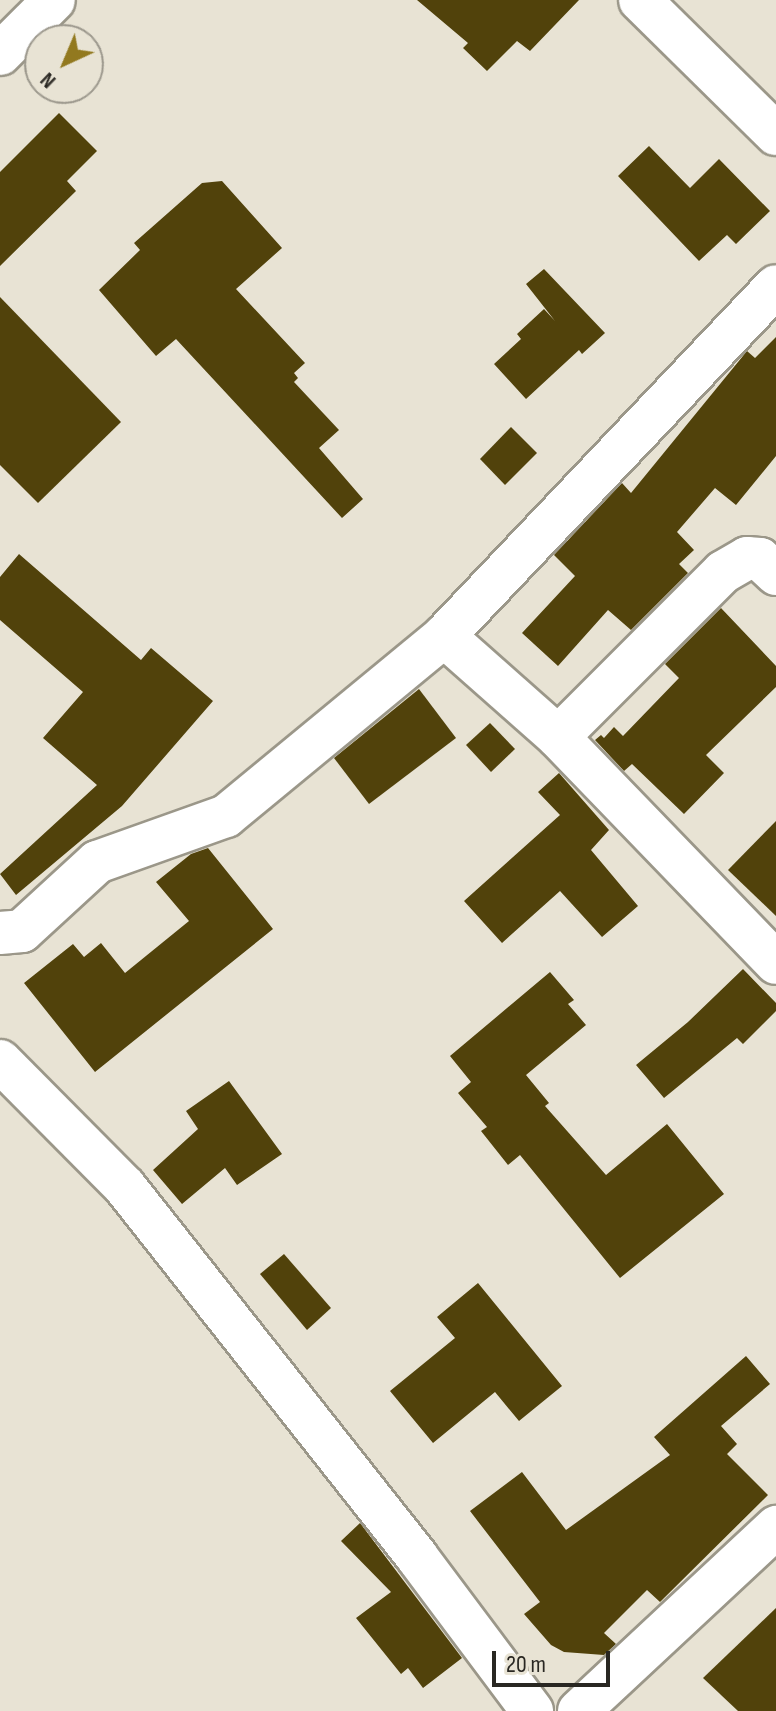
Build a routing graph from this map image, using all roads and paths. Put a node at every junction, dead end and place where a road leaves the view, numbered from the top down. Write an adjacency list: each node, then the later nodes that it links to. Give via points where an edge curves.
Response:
1 (54, 0): 3 (street)
2 (640, 0): 4 (street)
3 (0, 54)
4 (776, 134)
5 (776, 286): 7 (street)
6 (776, 574): 8 (street, via 760,559 747,558 723,572)
7 (444, 636): 8 (street); 9 (street, via 226,816 97,862 22,931)
8 (558, 737): 10 (street)
9 (0, 933)
10 (776, 963)
11 (0, 1061): 13 (street, via 125,1187)
12 (776, 1527): 14 (street)
13 (532, 1711)
14 (579, 1711)

